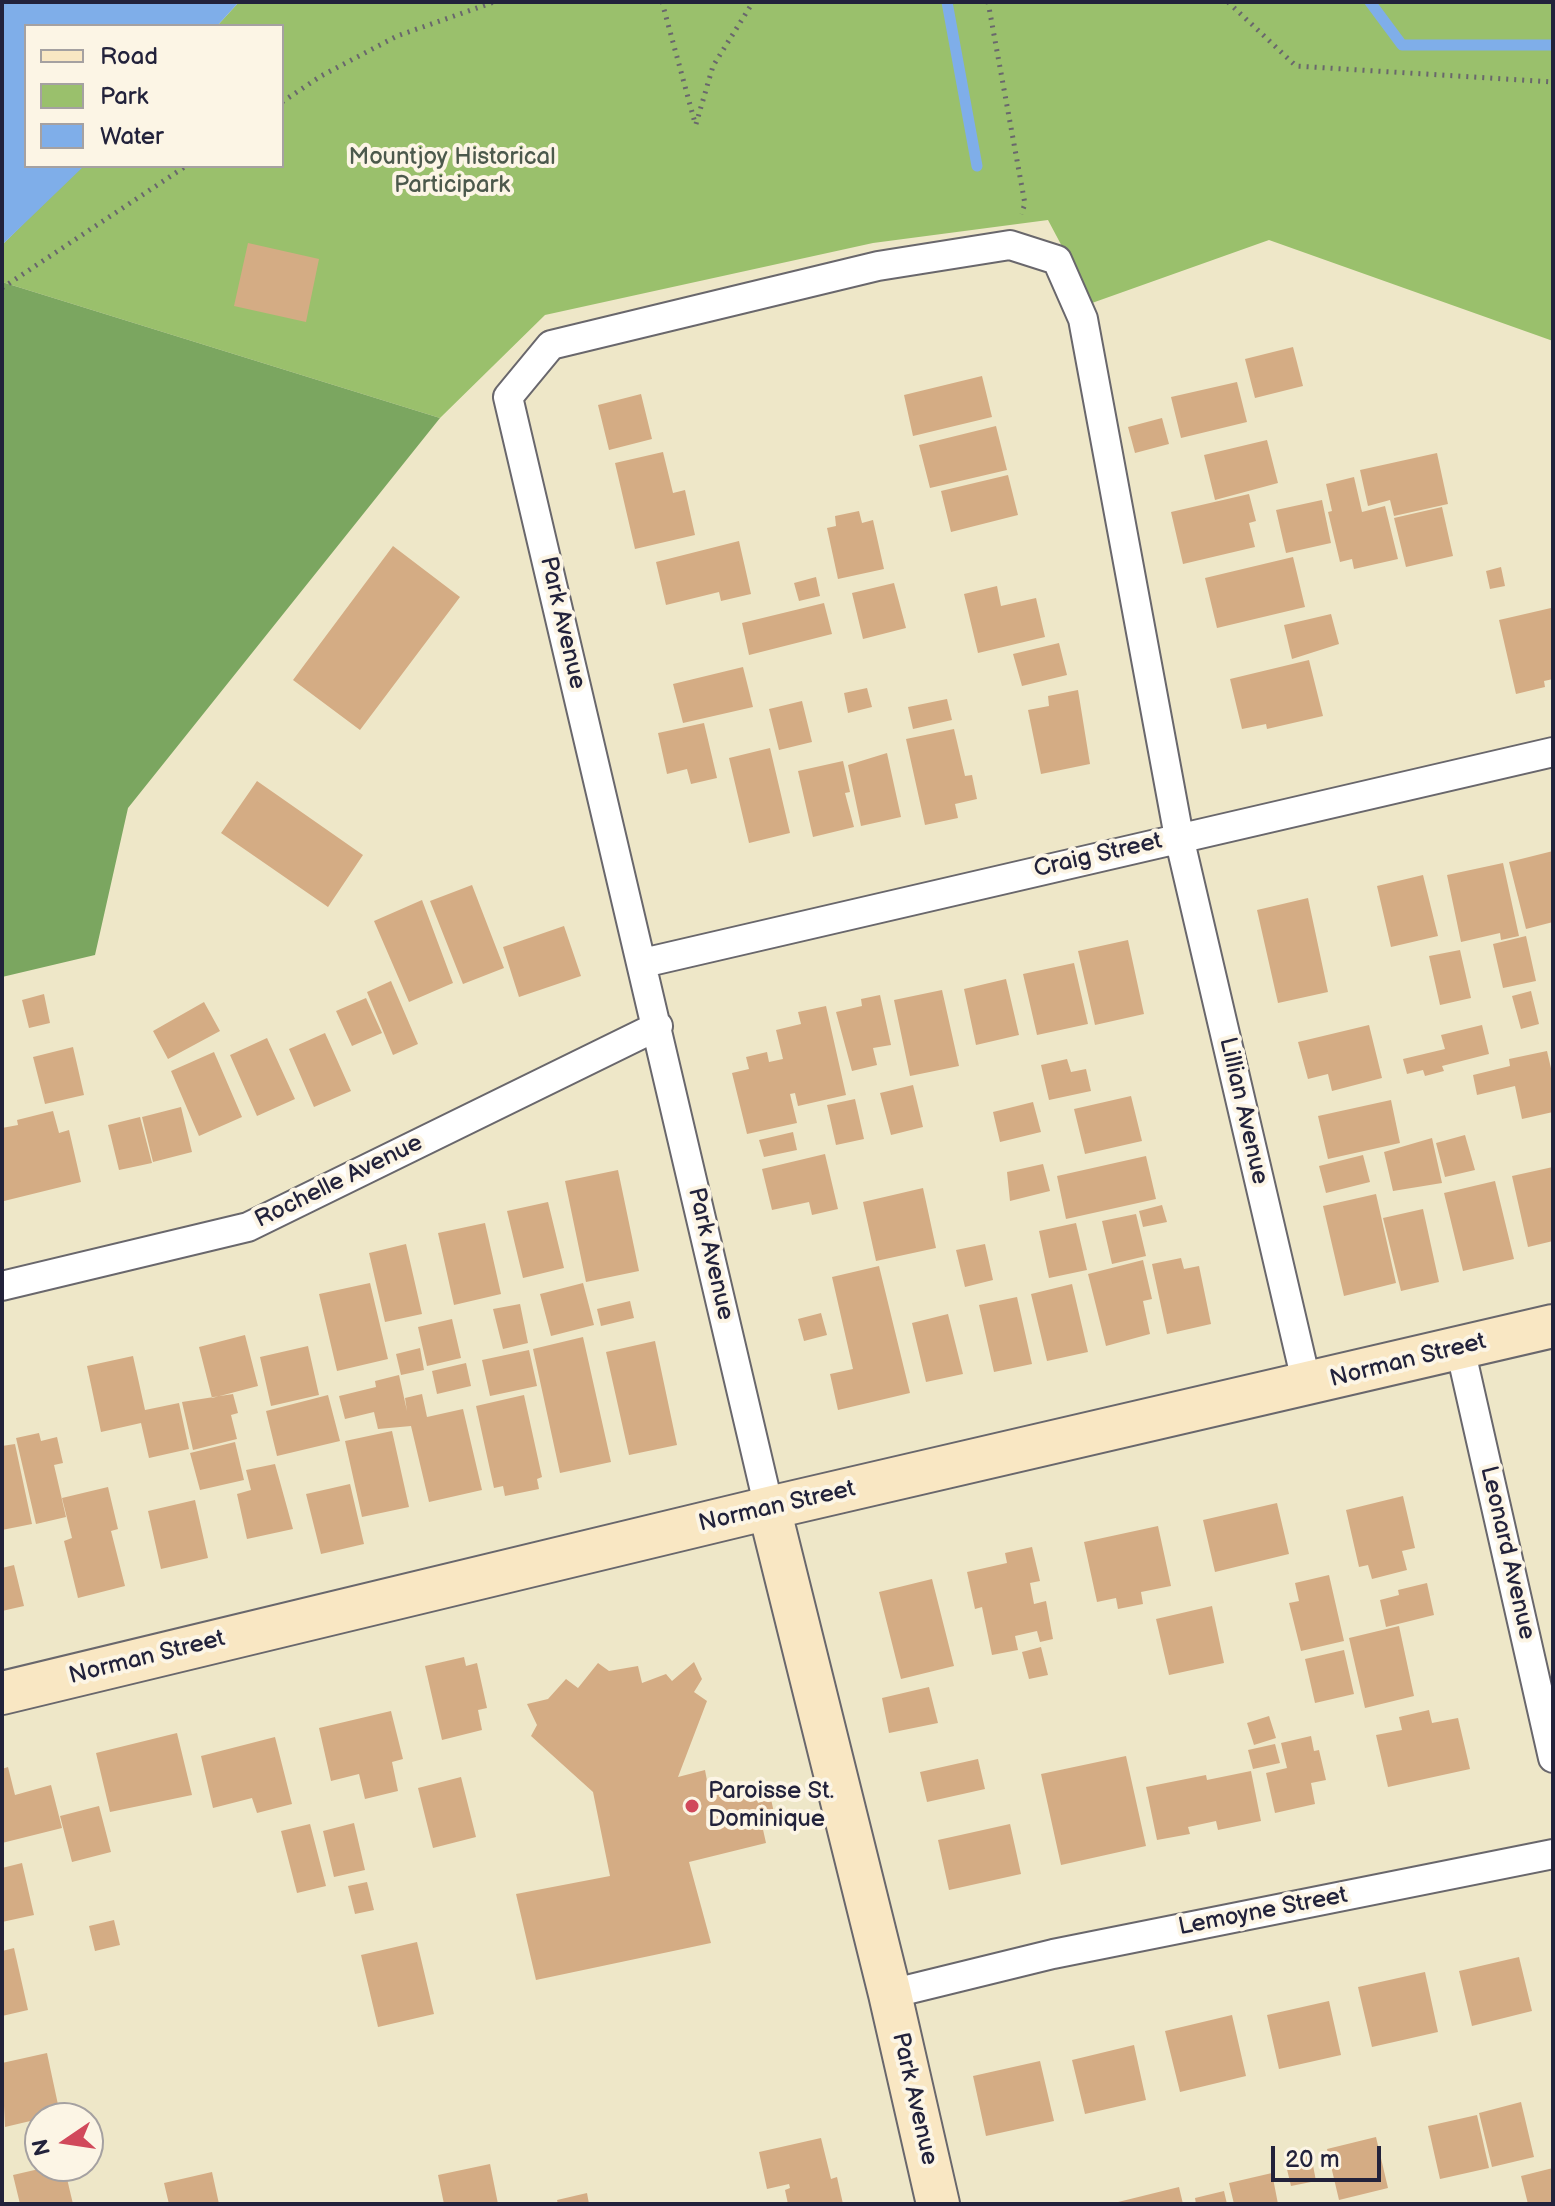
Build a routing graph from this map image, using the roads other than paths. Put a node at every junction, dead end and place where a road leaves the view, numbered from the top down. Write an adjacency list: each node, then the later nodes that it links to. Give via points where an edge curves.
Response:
1 (1553, 752): 2 (street, Craig Street)
2 (1179, 837): 3 (street, Craig Street); 3 (street, Park Avenue, via 1083,319 1057,260 1010,245 878,266 551,345 508,397); 8 (street, Lillian Avenue)
3 (643, 963): 4 (street, Park Avenue)
4 (658, 1026): 5 (street, Rochelle Avenue, via 248,1227); 9 (street, Park Avenue)
5 (2, 1286)
6 (1553, 1326): 7 (street, Norman Street)
7 (1460, 1348): 8 (street, Norman Street); 11 (street, Leonard Avenue)
8 (1307, 1385): 9 (street, Norman Street)
9 (769, 1508): 10 (street, Norman Street); 13 (street, Park Avenue)
10 (2, 1693)
11 (1553, 1758)
12 (1553, 1854): 13 (street, Lemoyne Street)
13 (890, 1994): 14 (street, Park Avenue)
14 (938, 2204)

